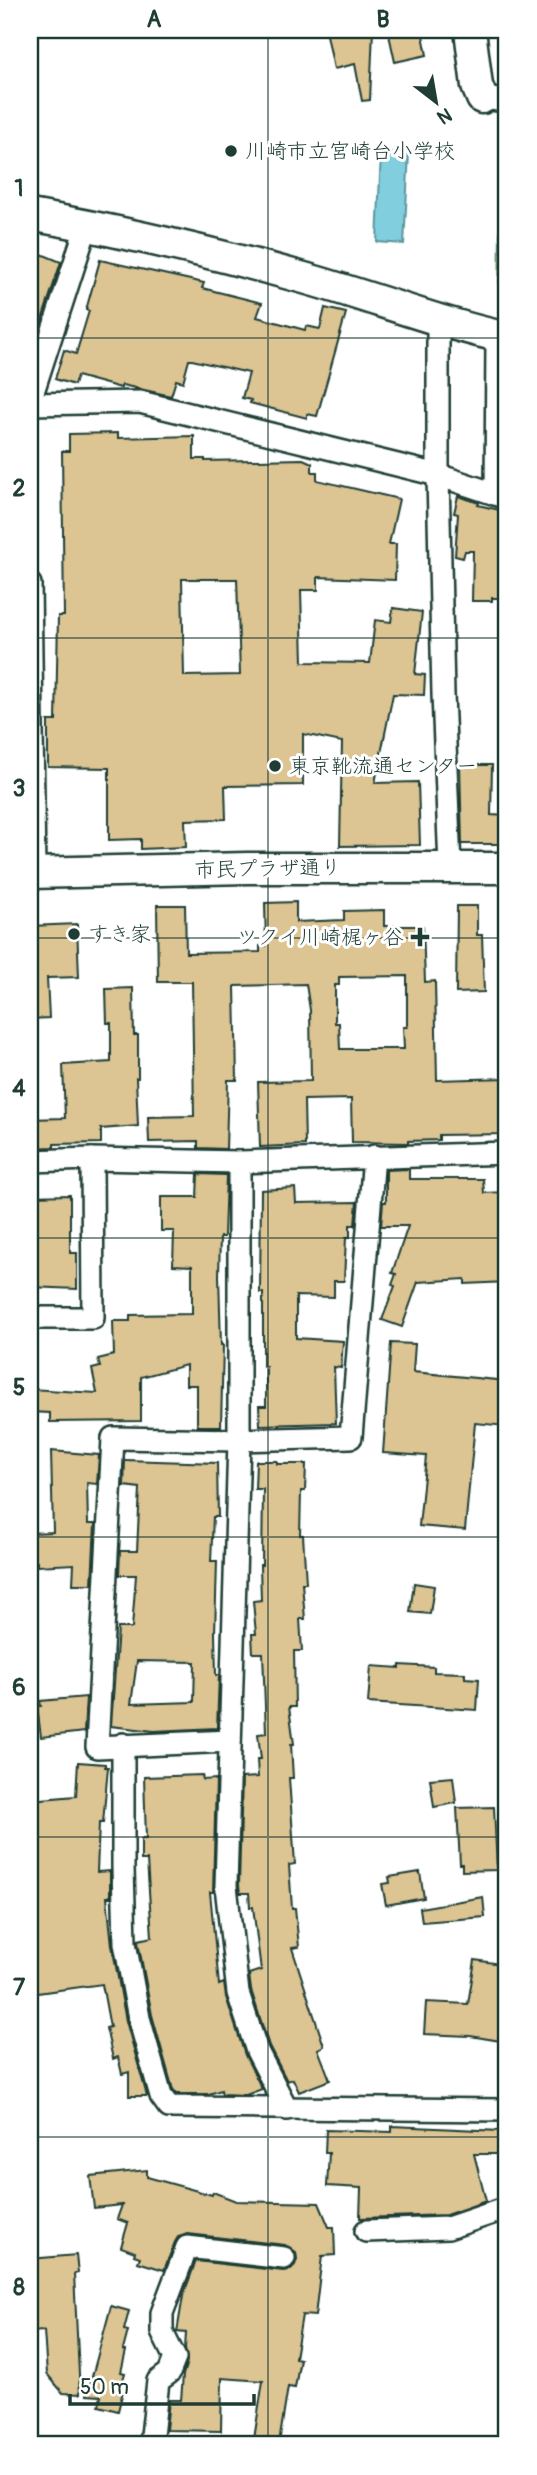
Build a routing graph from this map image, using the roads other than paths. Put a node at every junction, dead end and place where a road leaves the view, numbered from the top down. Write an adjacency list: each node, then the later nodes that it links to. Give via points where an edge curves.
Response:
1 (470, 30): 2 (street, via 477,86)
2 (495, 100)
3 (30, 215): 4 (street)
4 (87, 225): 5 (street, via 304,278); 7 (street)
5 (438, 322): 6 (street); 8 (street)
6 (502, 337): 9 (street)
7 (30, 402): 8 (street, via 140,402)
8 (438, 475): 9 (street); 11 (street)
9 (502, 496)
10 (30, 584): 13 (street)
11 (450, 867): 12 (street, 市民プラザ通り); 13 (street, 市民プラザ通り)
12 (507, 868)
13 (32, 872)
14 (507, 1153): 15 (street)
15 (374, 1156): 18 (street); 20 (street, via 351,1437)
16 (92, 1159): 17 (street); 18 (street); 19 (street, via 93,1318)
17 (30, 1161)
18 (239, 1162): 20 (street)
19 (30, 1318)
20 (239, 1440): 21 (street); 22 (street, via 113,1438 97,1747)
21 (230, 1741): 22 (street); 23 (street, via 226,1886 238,1993 257,2052)
22 (123, 1744): 23 (street, via 125,1943 139,2018 161,2096 169,2107)
23 (287, 2109): 24 (street)
24 (507, 2110)
25 (507, 2208): 26 (street, via 448,2228)
26 (366, 2231)
27 (284, 2258): 28 (street, via 187,2248 162,2313 162,2332 175,2358 169,2373 158,2381)
28 (151, 2445)

